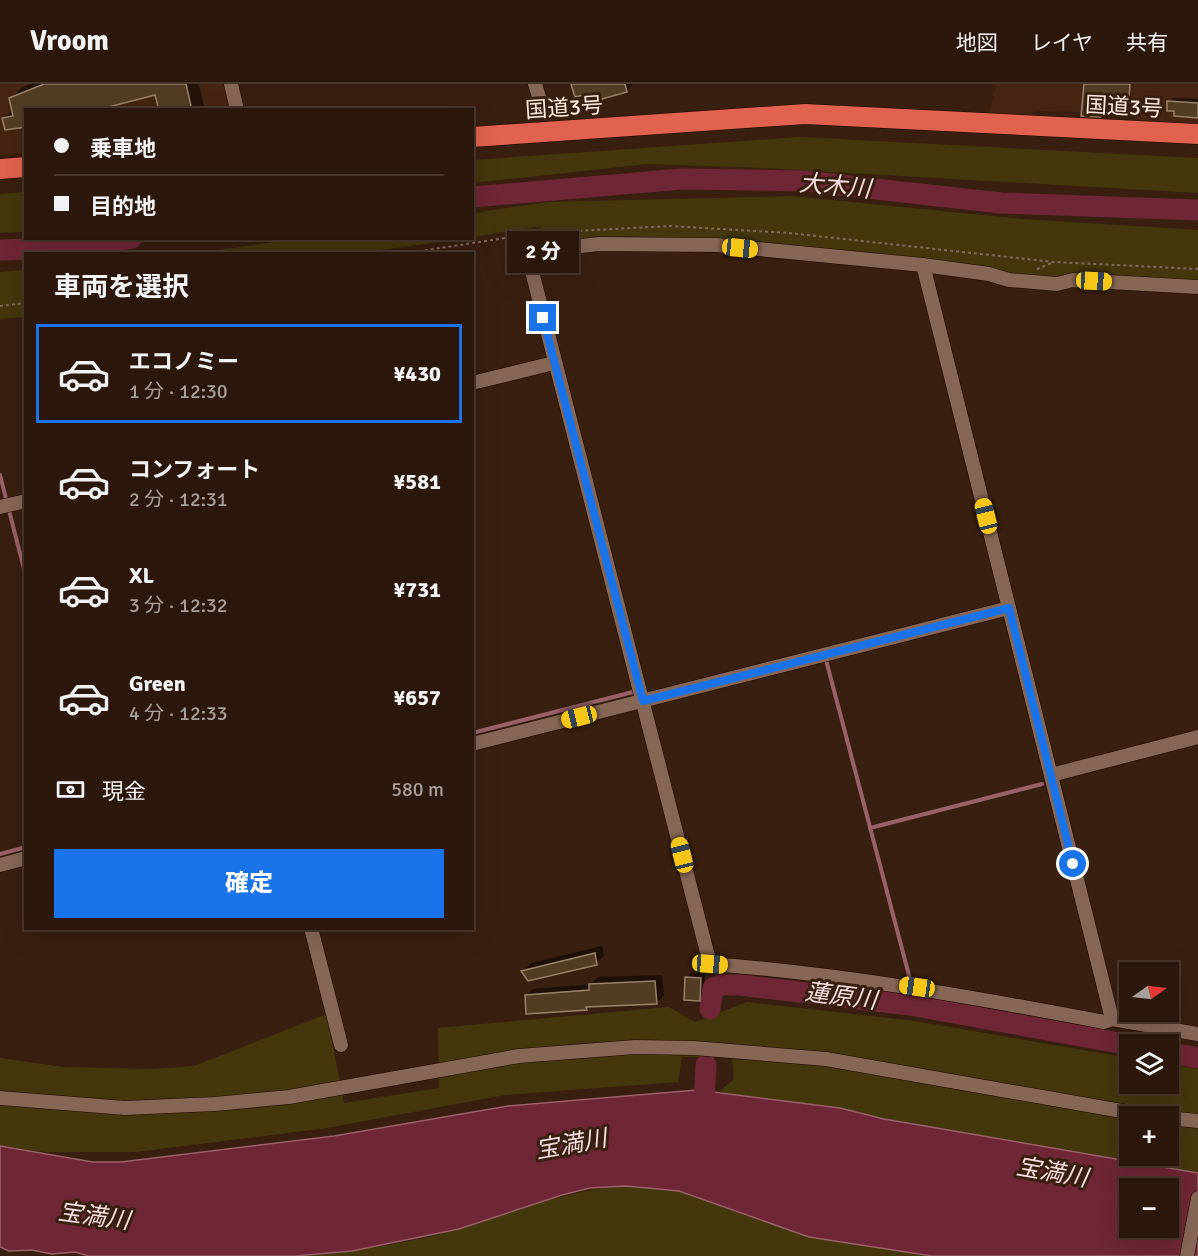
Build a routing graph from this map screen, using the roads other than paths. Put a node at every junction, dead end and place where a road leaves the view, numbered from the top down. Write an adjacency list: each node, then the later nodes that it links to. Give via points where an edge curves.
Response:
1 (231, 84): 4 (street)
2 (535, 84): 3 (street, via 540,100 549,106)
3 (558, 104)
4 (237, 108)
5 (1198, 134): 6 (highway, 国道3号, via 806,114)
6 (474, 137)
7 (24, 167): 8 (highway)
8 (0, 169)
9 (923, 265): 10 (street, via 1057,284 1073,280); 11 (street, via 717,245 599,244 527,252); 15 (street)
10 (1198, 287)
11 (554, 363): 12 (street); 16 (street)
12 (474, 383)
13 (20, 502): 14 (street)
14 (0, 507)
15 (1009, 608): 16 (street); 19 (street)
16 (643, 701): 18 (street); 23 (street, via 710,964 795,970 917,987 1104,1022)
17 (1198, 737): 19 (street)
18 (474, 743)
19 (1051, 775): 23 (street)
20 (24, 858): 21 (street)
21 (0, 864)
22 (311, 930): 25 (street)
23 (1112, 1019): 24 (street)
24 (1198, 1034)
25 (340, 1045)
26 (0, 1098): 27 (street, via 125,1108 215,1104 289,1097 519,1056 634,1047 826,1059)
27 (1119, 1111)
28 (1179, 1119): 29 (street)
29 (1198, 1121)
30 (1198, 1198): 31 (street)
31 (1187, 1256)

